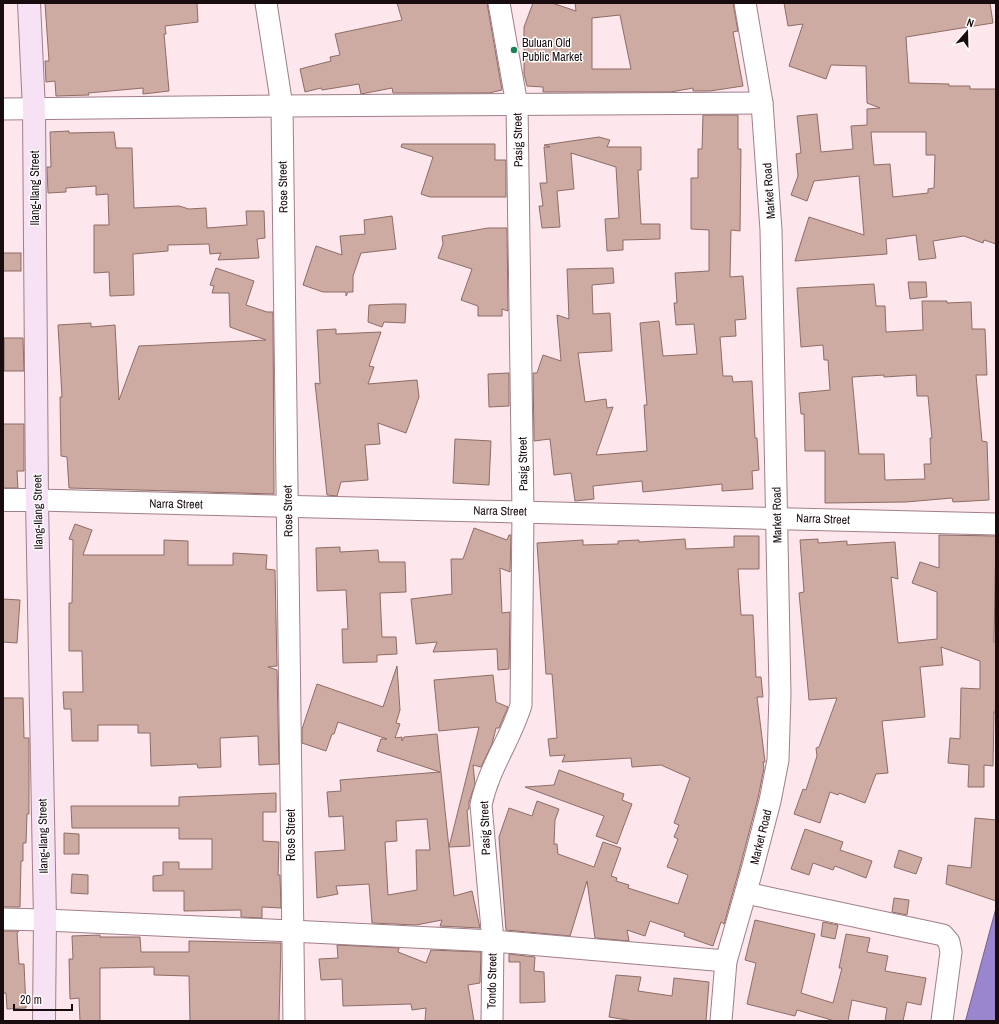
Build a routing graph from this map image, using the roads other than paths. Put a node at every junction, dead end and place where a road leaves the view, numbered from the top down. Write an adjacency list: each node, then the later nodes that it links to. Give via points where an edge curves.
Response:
1 (29, 3): 9 (main road, Ilang-Ilang Street)
2 (266, 3): 7 (street, Rose Street)
3 (499, 3): 6 (street, Pasig Street)
4 (745, 3): 5 (street, Market Road)
5 (762, 103): 6 (street); 14 (street, Market Road, via 771,230)
6 (518, 105): 7 (street); 13 (street, Pasig Street)
7 (282, 106): 9 (street); 12 (street, Rose Street)
8 (3, 109): 9 (street)
9 (34, 110): 11 (main road, Ilang-Ilang Street)
10 (3, 500): 11 (street, Narra Street)
11 (37, 500): 12 (street, Narra Street); 18 (main road, Ilang-Ilang Street)
12 (288, 506): 13 (street, Narra Street); 19 (street, Rose Street)
13 (523, 512): 14 (street, Narra Street); 20 (street, Pasig Street, via 520,705 515,724 485,785 481,805)
14 (777, 518): 15 (street, Narra Street); 16 (street, Market Road, via 780,694 778,760)
15 (996, 524)
16 (746, 893): 21 (street, Market Road); 26 (street, via 943,935 949,942 951,952)
17 (3, 919): 18 (street)
18 (45, 920): 19 (street); 22 (main road, Ilang-Ilang Street)
19 (291, 931): 20 (street); 23 (street, Rose Street)
20 (493, 941): 21 (street); 24 (street, Tondo Street)
21 (726, 961): 25 (street, Market Road)
22 (44, 1021)
23 (294, 1021)
24 (492, 1021)
25 (721, 1021)
26 (942, 1021)

